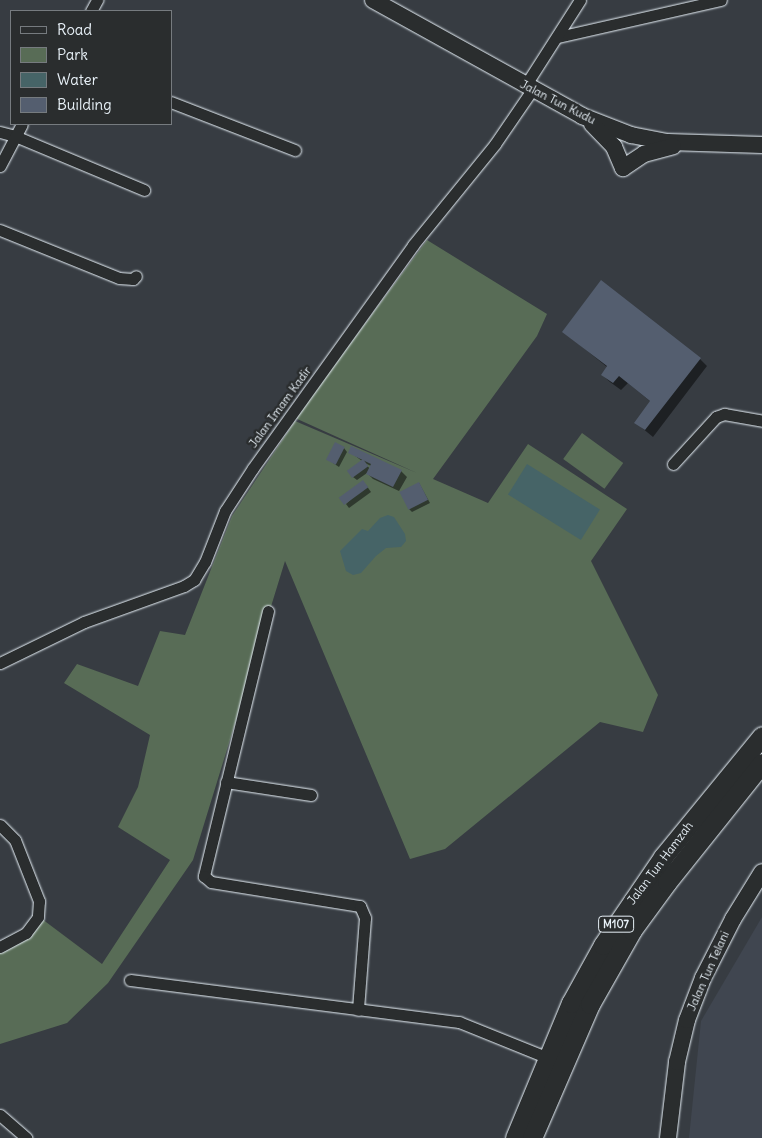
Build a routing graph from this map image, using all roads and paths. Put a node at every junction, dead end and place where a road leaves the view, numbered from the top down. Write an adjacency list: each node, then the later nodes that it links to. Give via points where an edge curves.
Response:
1 (373, 0): 5 (main road, Jalan Tun Kudu)
2 (580, 0): 4 (street, Jalan Imam Kadir)
3 (721, 0): 4 (street)
4 (558, 37): 5 (street, Jalan Imam Kadir)
5 (528, 88): 7 (main road, Jalan Tun Kudu); 21 (street, Jalan Imam Kadir, via 495,144 412,245 253,468 225,511 205,562 194,580 84,622)
6 (172, 102): 13 (street)
7 (582, 116): 11 (main road, Jalan Tun Kudu, via 631,135); 11 (main road, via 606,137 623,168 644,154)
8 (21, 125): 10 (street)
9 (0, 132): 10 (street)
10 (15, 136): 14 (street); 15 (street)
11 (690, 143): 12 (main road, Jalan Tun Kudu)
12 (762, 145)
13 (294, 150)
14 (0, 166)
15 (144, 190)
16 (0, 230): 17 (street, via 119,278 132,279)
17 (136, 276)
18 (762, 421): 19 (street, via 724,414 716,418)
19 (673, 464)
20 (268, 611): 24 (street)
21 (0, 663)
22 (762, 736): 31 (main road, Jalan Tun Hamzah / M107, via 638,890 603,944 571,1003)
23 (762, 764): 35 (main road, Jalan Tun Hamzah / M107, via 632,930 585,1013)
24 (226, 782): 25 (street); 30 (street, via 204,877 211,882 360,906 365,918)
25 (311, 794)
26 (0, 825): 28 (street, via 15,840 39,901 38,917 26,933)
27 (762, 872): 36 (main road, Jalan Tun Telani, via 703,978 687,1020)
28 (0, 947)
29 (130, 980): 30 (street)
30 (358, 1010): 31 (street, via 459,1022)
31 (548, 1058): 34 (main road, Jalan Tun Hamzah / M107)
32 (0, 1115): 33 (street)
33 (26, 1138)
34 (515, 1138)
35 (532, 1138)
36 (668, 1138)

